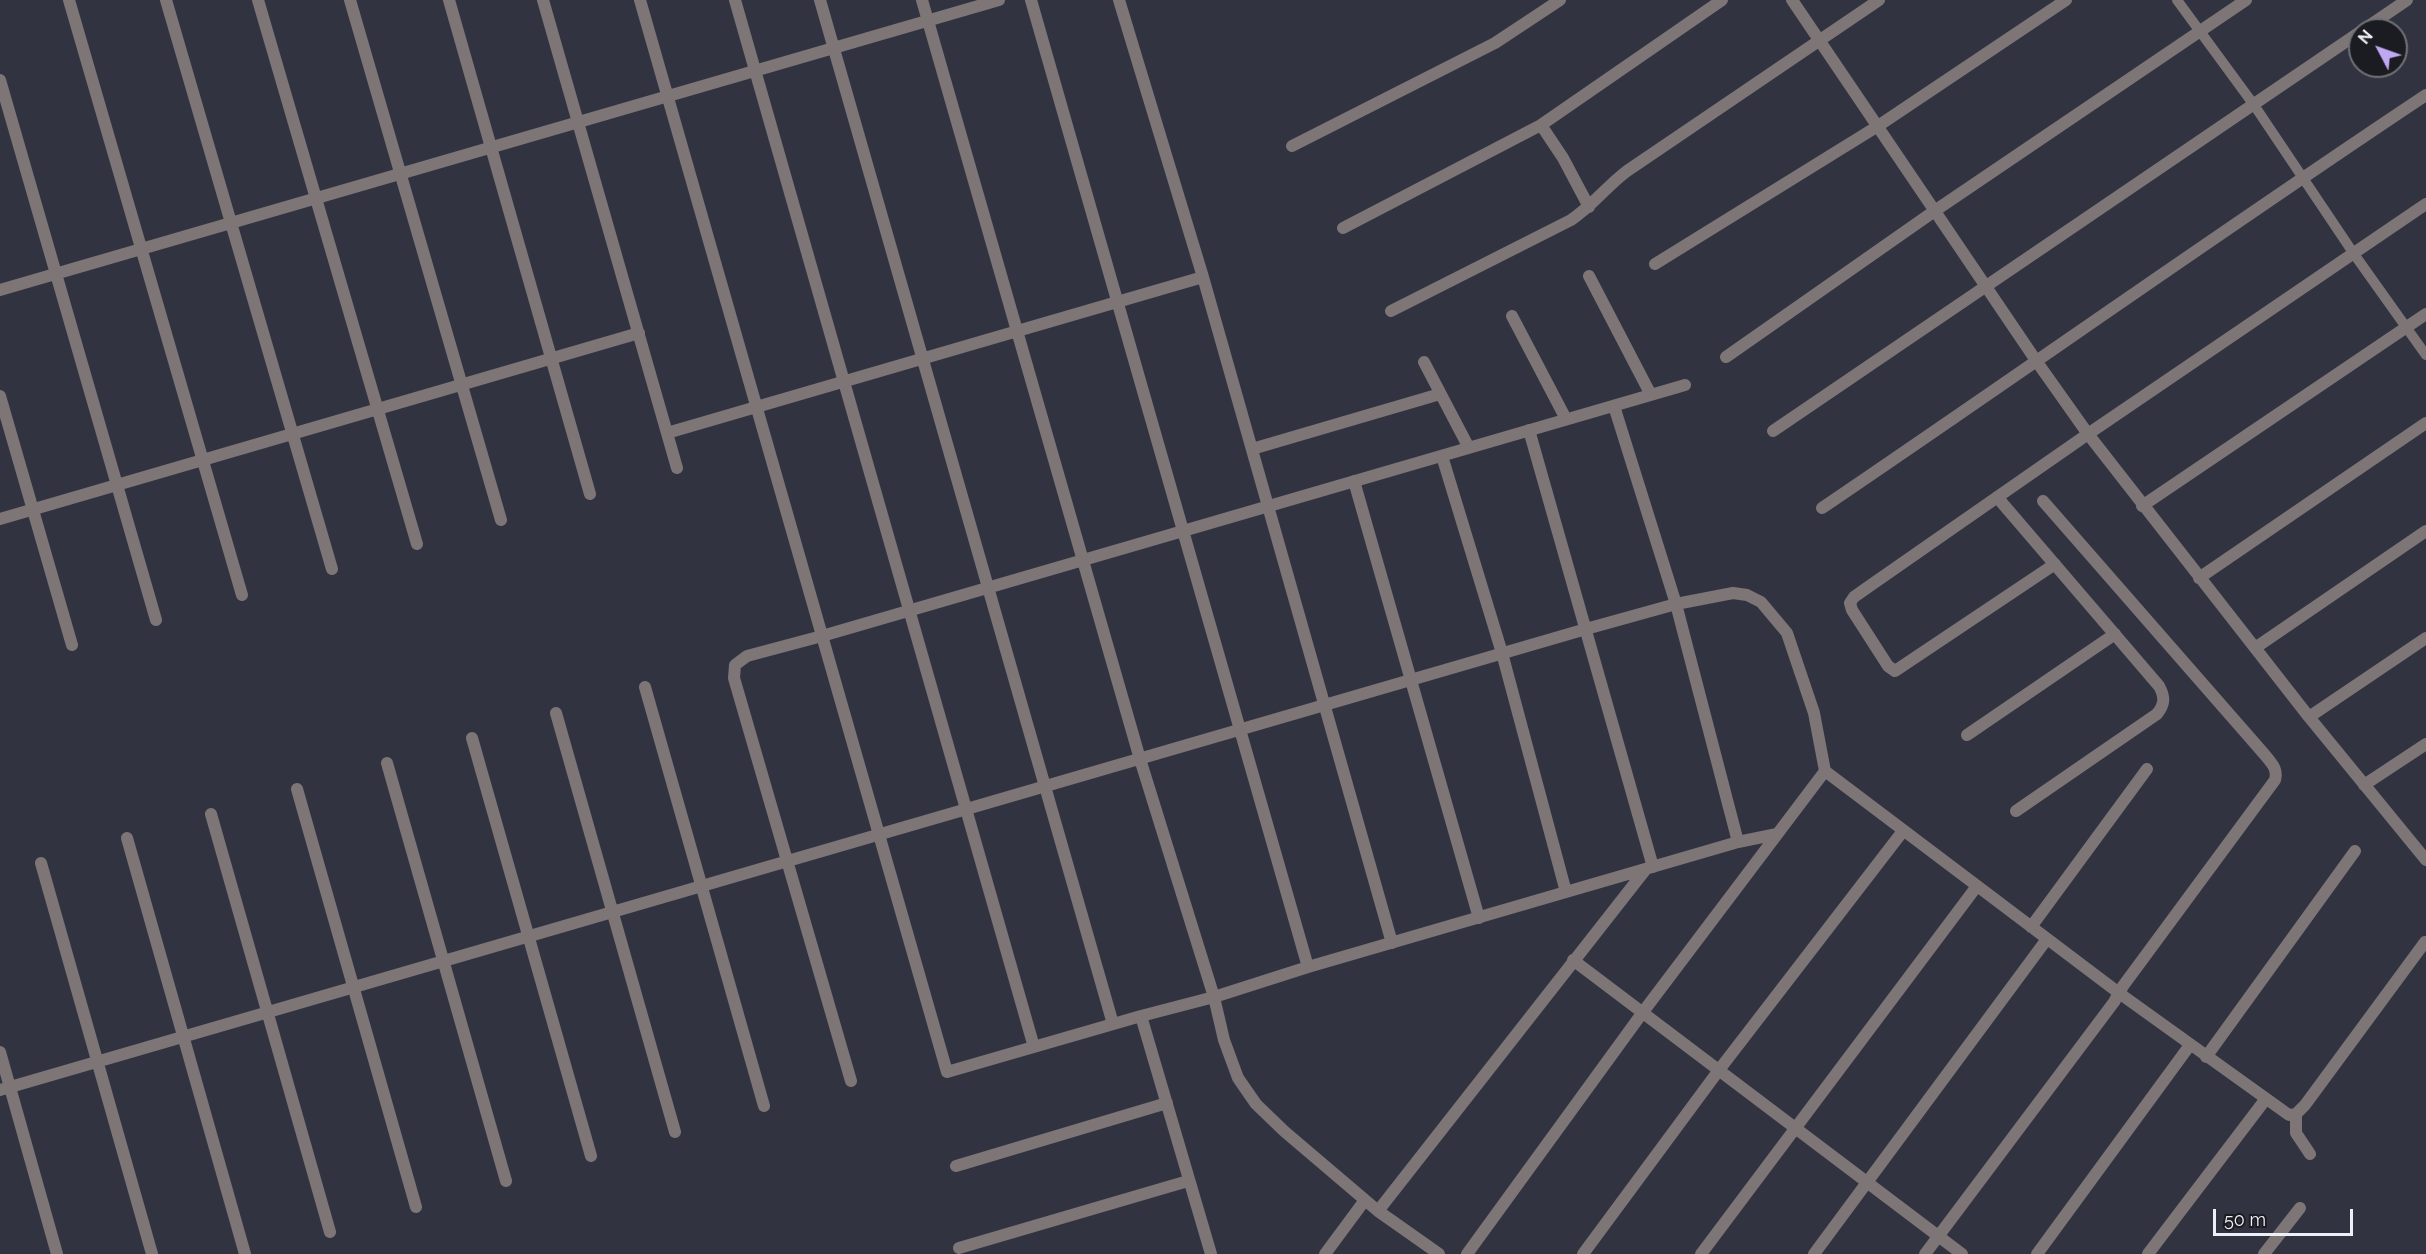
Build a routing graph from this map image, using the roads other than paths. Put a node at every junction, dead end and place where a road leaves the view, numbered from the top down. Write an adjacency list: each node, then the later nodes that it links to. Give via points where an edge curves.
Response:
1 (69, 0): 46 (street)
2 (166, 0): 44 (street)
3 (258, 0): 40 (street)
4 (350, 0): 38 (street)
5 (449, 0): 37 (street)
6 (543, 0): 33 (street)
7 (640, 0): 31 (street)
8 (735, 0): 28 (street)
9 (820, 0): 27 (street)
10 (922, 0): 23 (street)
11 (999, 0): 23 (street)
12 (1031, 0): 54 (street)
13 (1119, 0): 51 (street)
14 (1560, 0): 36 (street, via 1495,43)
15 (1722, 0): 34 (street)
16 (1792, 0): 25 (street)
17 (1879, 0): 25 (street)
18 (2066, 0): 35 (street)
19 (2177, 0): 24 (lane)
20 (2246, 0): 24 (street)
21 (2407, 0): 22 (street)
22 (2381, 18)
23 (928, 21): 27 (street); 59 (street)
24 (2200, 31): 32 (lane); 43 (street)
25 (1820, 40): 35 (street); 42 (street, via 1612,182)
26 (2348, 41): 32 (street)
27 (834, 48): 28 (street); 64 (street)
28 (754, 71): 31 (street); 67 (street)
29 (0, 80): 49 (street)
30 (2426, 95): 39 (street)
31 (667, 96): 33 (street); 73 (street)
32 (2254, 105): 39 (lane); 52 (street)
33 (577, 123): 37 (street); 60 (street)
34 (1541, 124): 42 (street); 45 (street)
35 (1878, 126): 43 (street); 48 (street)
36 (1292, 146)
37 (490, 148): 38 (street); 63 (street)
38 (401, 174): 40 (street); 68 (street)
39 (2302, 177): 47 (lane); 66 (street)
40 (316, 198): 44 (street); 75 (street)
41 (2426, 204): 47 (street)
42 (1589, 207): 55 (street, via 1571,220)
43 (1936, 210): 52 (street); 62 (street)
44 (232, 223): 46 (street); 80 (street)
45 (1343, 228)
46 (142, 249): 49 (street); 86 (street)
47 (2354, 254): 58 (lane); 82 (street)
48 (1655, 264)
49 (56, 274): 53 (street); 89 (street)
50 (1589, 276): 71 (street)
51 (1203, 277): 54 (street); 84 (street)
52 (1986, 286): 66 (street); 79 (street)
53 (0, 290)
54 (1119, 302): 59 (street); 99 (street)
55 (1391, 310)
56 (2426, 314): 58 (street)
57 (1512, 316): 76 (street)
58 (2407, 327): 61 (lane); 94 (street)
59 (1018, 331): 64 (street); 102 (street)
60 (639, 333): 63 (street); 81 (street)
61 (2426, 355)
62 (1726, 357)
63 (552, 358): 68 (street); 90 (street)
64 (924, 358): 67 (street); 106 (street)
65 (1424, 362): 70 (street)
66 (2037, 362): 82 (street); 95 (street)
67 (844, 381): 73 (street); 109 (street)
68 (463, 384): 75 (street); 98 (street)
69 (1685, 385): 71 (street)
70 (1440, 394): 83 (street); 84 (street)
71 (1651, 395): 74 (street)
72 (0, 396): 96 (street)
73 (757, 406): 81 (street); 113 (street)
74 (1614, 406): 76 (street); 108 (street)
75 (378, 408): 80 (street); 101 (street)
76 (1566, 420): 78 (street)
77 (2426, 423): 105 (street)
78 (1529, 430): 83 (street); 111 (street)
79 (1773, 431)
80 (294, 433): 86 (street); 104 (street)
81 (667, 433): 87 (street)
82 (2088, 434): 91 (street); 94 (street)
83 (1469, 448): 85 (street)
84 (1252, 449): 93 (street)
85 (1442, 456): 88 (street); 117 (street)
86 (204, 459): 89 (street); 107 (street)
87 (678, 468)
88 (1354, 481): 93 (street); 118 (street)
89 (118, 484): 96 (street); 110 (street)
90 (590, 494)
91 (1997, 497): 103 (street); 103 (street, via 1854,597 1852,610 1888,666 1895,671 1902,669)
92 (2043, 501): 161 (street, via 2276,769 2275,780)
93 (1269, 506): 99 (street); 120 (street)
94 (2142, 506): 105 (street)
95 (1822, 508)
96 (33, 509): 97 (street); 115 (street)
97 (0, 519)
98 (501, 520)
99 (1184, 531): 102 (street); 123 (street)
100 (2426, 531): 116 (street)
101 (417, 544)
102 (1083, 560): 106 (street); 127 (street)
103 (2055, 564): 112 (street)
104 (332, 569)
105 (2199, 578): 116 (street)
106 (989, 588): 109 (street); 132 (street)
107 (242, 595)
108 (1676, 604): 111 (street); 130 (street, via 1747,594 1771,612 1787,633 1814,713); 141 (street)
109 (910, 611): 113 (street); 134 (street)
110 (156, 620)
111 (1586, 629): 117 (street); 146 (street)
112 (2115, 634): 124 (street); 135 (street, via 2159,686 2164,706)
113 (822, 636): 139 (street); 144 (street, via 747,656 735,665 734,678)
114 (2426, 638): 122 (street)
115 (72, 645)
116 (2255, 648): 122 (street)
117 (1502, 654): 118 (street); 149 (street)
118 (1411, 680): 120 (street); 151 (street)
119 (645, 687): 147 (street)
120 (1325, 705): 123 (street); 156 (street)
121 (556, 713): 150 (street)
122 (2309, 717): 131 (street)
123 (1241, 730): 127 (street); 159 (street)
124 (1967, 735)
125 (472, 738): 153 (street)
126 (2426, 744): 131 (street)
127 (1140, 759): 132 (street); 162 (street)
128 (387, 762): 158 (street)
129 (2147, 769): 152 (street)
130 (1825, 771): 137 (street); 138 (street)
131 (2364, 785): 143 (street)
132 (1046, 786): 134 (street); 166 (street)
133 (297, 789): 160 (street)
134 (967, 809): 139 (street); 169 (street)
135 (2016, 811)
136 (212, 814): 163 (street)
137 (1904, 831): 148 (street); 173 (street)
138 (1777, 834): 141 (street); 164 (street)
139 (879, 835): 144 (street); 169 (street, via 947,1072)
140 (127, 838): 167 (street)
141 (1738, 842): 146 (street)
142 (2355, 851): 171 (street)
143 (2425, 857)
144 (789, 861): 147 (street); 174 (street)
145 (41, 863): 172 (street)
146 (1649, 868): 149 (street); 157 (street)
147 (702, 886): 150 (street); 178 (street)
148 (1977, 886): 152 (street); 180 (street)
149 (1566, 892): 151 (street)
150 (613, 912): 153 (street); 181 (street)
151 (1479, 918): 156 (street)
152 (2031, 927): 154 (street)
153 (529, 936): 158 (street); 183 (street)
154 (2047, 939): 161 (street); 187 (street)
155 (2425, 942): 179 (street)
156 (1392, 943): 159 (street)
157 (1573, 960): 164 (street); 191 (street)
158 (444, 961): 160 (street); 185 (street)
159 (1308, 967): 162 (street)
160 (354, 987): 163 (street); 189 (street)
161 (2119, 993): 168 (street); 193 (street)
162 (1214, 997): 165 (street); 188 (street, via 1238,1078 1256,1104)
163 (268, 1012): 167 (street); 192 (street)
164 (1643, 1012): 173 (street); 201 (street)
165 (1141, 1016): 166 (street); 177 (street)
166 (1113, 1024): 169 (street)
167 (184, 1037): 172 (street); 197 (street)
168 (2190, 1045): 171 (street); 207 (street)
169 (1034, 1047)
170 (0, 1052): 175 (street)
171 (2206, 1056): 176 (street)
172 (97, 1062): 175 (street); 196 (street)
173 (1719, 1070): 180 (street); 202 (street)
174 (851, 1081)
175 (5, 1089): 195 (street)
176 (2265, 1100): 179 (street, via 2289,1115); 208 (street)
177 (1167, 1103): 184 (street); 186 (street)
178 (764, 1106)
179 (2296, 1114): 182 (street, via 2295,1133)
180 (1795, 1128): 187 (street); 203 (street)
181 (675, 1132)
182 (2310, 1154)
183 (591, 1156)
184 (956, 1166)
185 (506, 1181)
186 (1188, 1181): 194 (street); 198 (street)
187 (1868, 1182): 193 (street); 204 (street)
188 (1365, 1200): 191 (street); 199 (street)
189 (416, 1207)
190 (2300, 1208): 209 (street)
191 (1378, 1211): 200 (street)
192 (330, 1232)
193 (1938, 1236): 205 (street); 206 (street)
194 (959, 1248)
195 (57, 1254)
196 (152, 1254)
197 (245, 1254)
198 (1211, 1254)
199 (1325, 1254)
200 (1439, 1254)
201 (1467, 1254)
202 (1583, 1254)
203 (1701, 1254)
204 (1814, 1254)
205 (1925, 1254)
206 (1962, 1254)
207 (2037, 1254)
208 (2148, 1254)
209 (2265, 1254)

